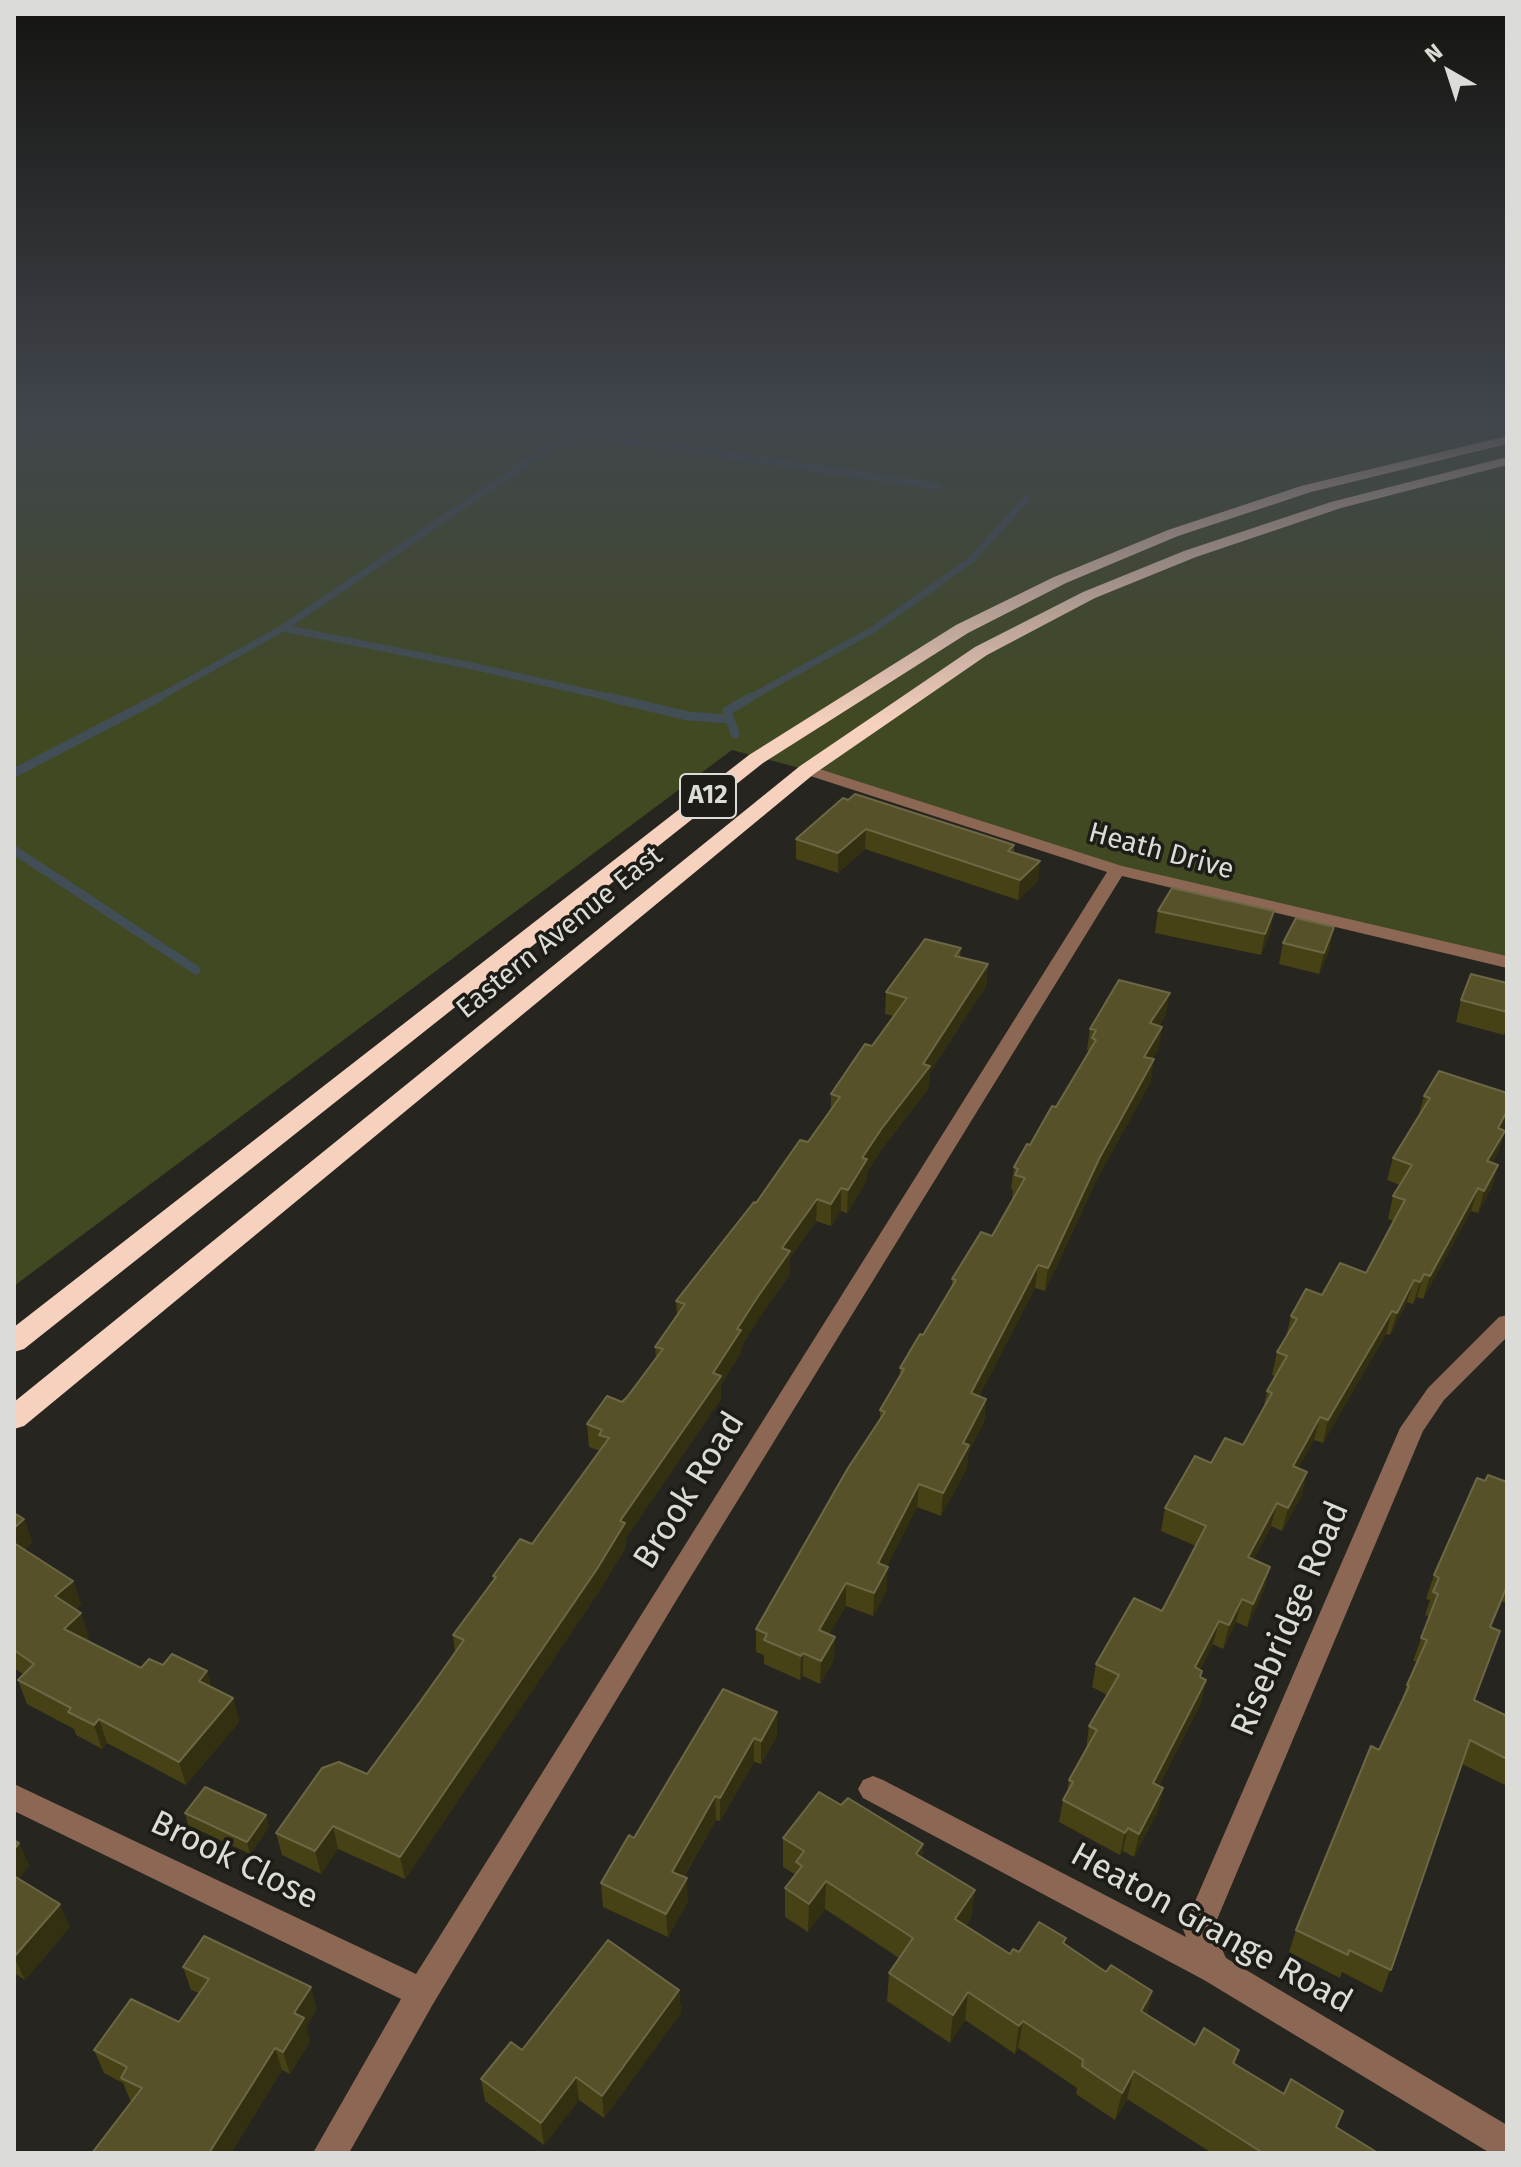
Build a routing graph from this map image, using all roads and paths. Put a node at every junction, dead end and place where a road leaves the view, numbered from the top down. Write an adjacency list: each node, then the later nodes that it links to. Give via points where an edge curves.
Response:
1 (1209, 521): 7 (highway, Eastern Avenue East / A12, via 1060,580 962,629 756,759)
2 (1288, 521): 3 (highway, Eastern Avenue East / A12, via 1089,595 981,651)
3 (807, 770): 4 (street, Heath Drive); 8 (highway, Eastern Avenue East / A12)
4 (1117, 870): 5 (street, Heath Drive); 12 (street, Brook Road)
5 (1507, 962)
6 (1507, 1323): 11 (street, Risebridge Road, via 1436,1394 1412,1428 1198,1929)
7 (14, 1342)
8 (14, 1418)
9 (873, 1789): 11 (street, Heaton Grange Road)
10 (14, 1797): 12 (street, Brook Close)
11 (1215, 1969): 13 (street, Heaton Grange Road)
12 (422, 1993): 14 (street, Brook Road)
13 (1507, 2144)
14 (330, 2153)

